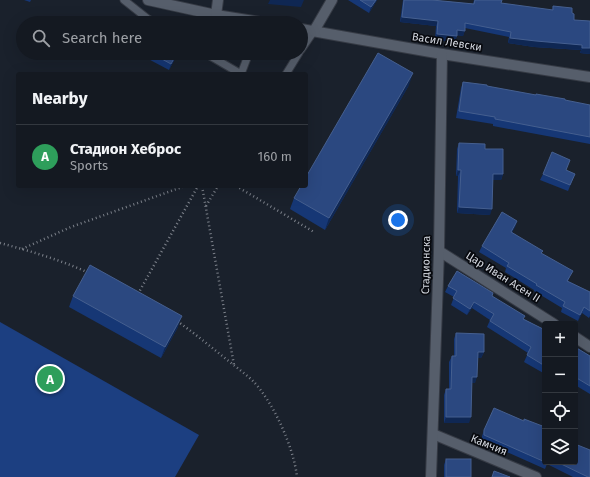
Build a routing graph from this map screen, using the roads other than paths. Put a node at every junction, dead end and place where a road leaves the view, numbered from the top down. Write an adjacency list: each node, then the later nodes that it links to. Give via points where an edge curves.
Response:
1 (124, 0): 6 (lane)
2 (148, 0): 5 (street)
3 (218, 0): 5 (street)
4 (332, 0): 9 (street)
5 (216, 15): 7 (street)
6 (144, 16)
7 (222, 16)
8 (308, 30): 9 (street, Васил Левски)
9 (314, 31): 10 (lane); 11 (street, Васил Левски)
10 (308, 40)
11 (442, 54): 18 (street, Васил Левски); 19 (street, Стадионска)
12 (218, 60): 15 (lane)
13 (246, 60): 16 (lane)
14 (295, 60): 17 (lane)
15 (238, 72)
16 (242, 72)
17 (287, 72)
18 (590, 76)
19 (439, 251): 20 (street, Цар Иван Асен II); 23 (street, Стадионска)
20 (549, 321)
21 (578, 339): 22 (street)
22 (590, 347)
23 (433, 434): 24 (street, Стадионска); 25 (street, Камчия)
24 (431, 477)
25 (536, 477)

